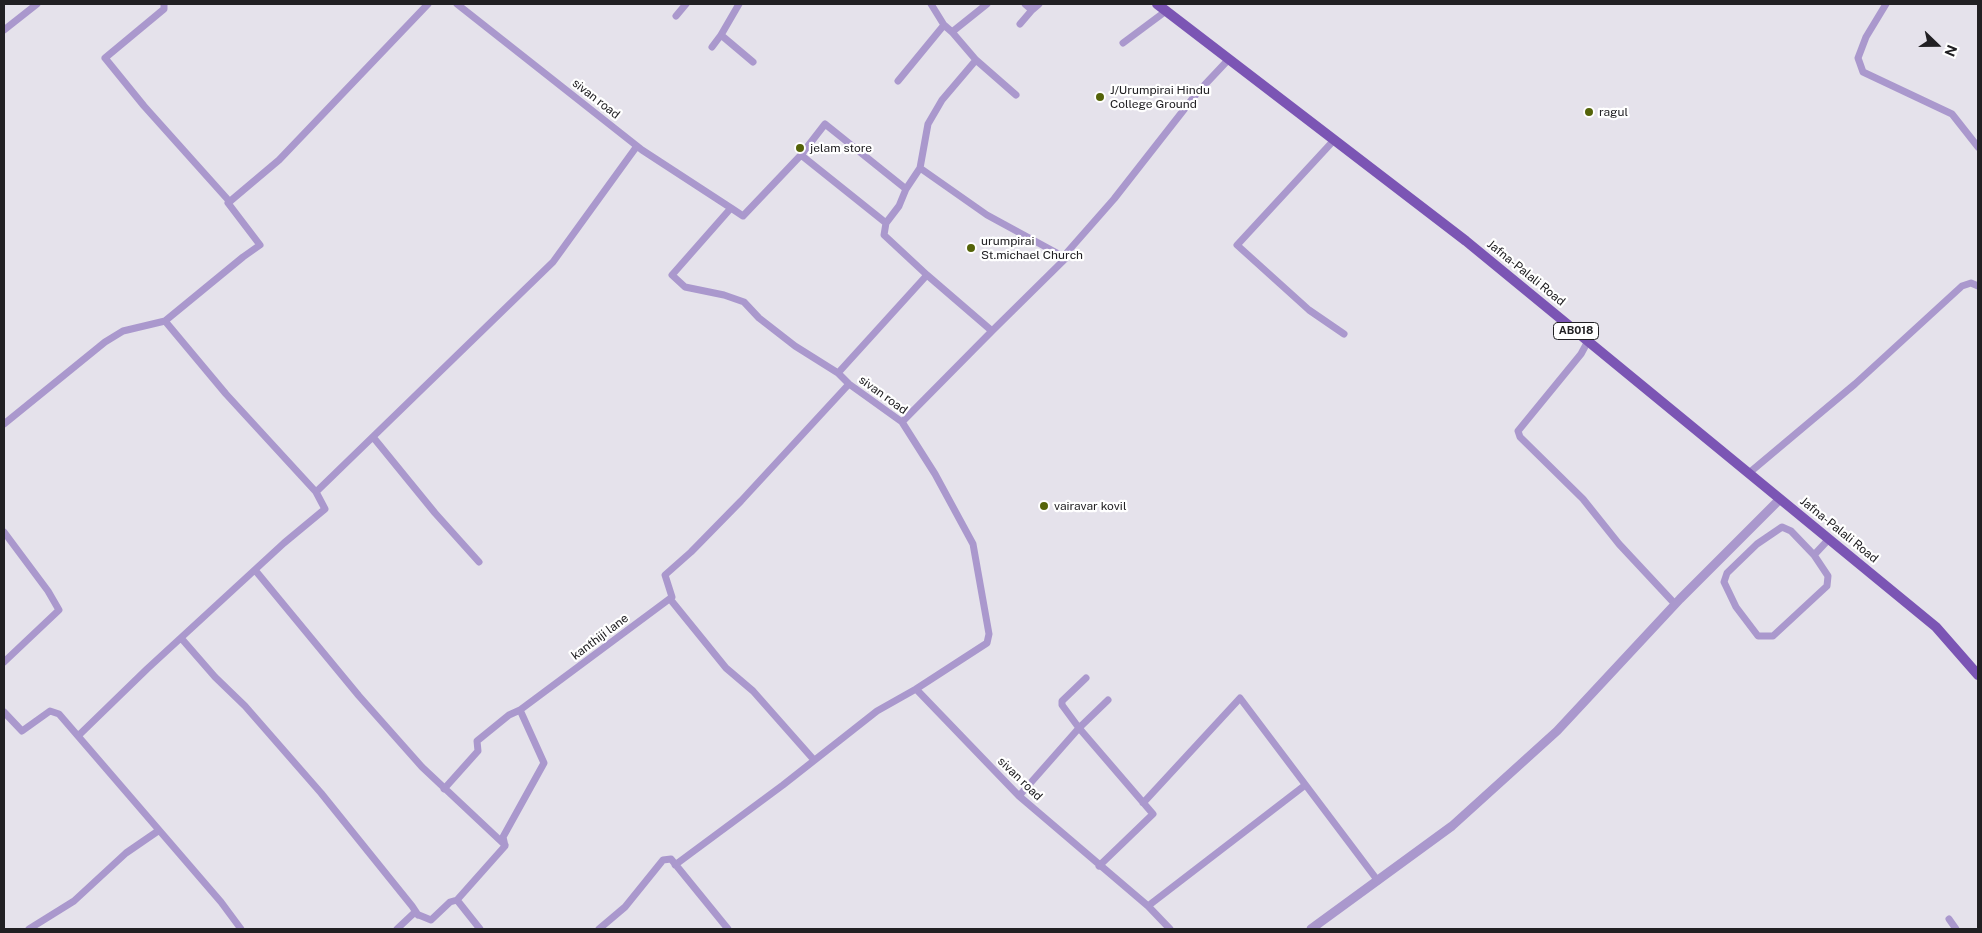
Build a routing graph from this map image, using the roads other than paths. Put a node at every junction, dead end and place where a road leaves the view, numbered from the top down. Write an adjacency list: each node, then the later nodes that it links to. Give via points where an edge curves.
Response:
1 (37, 4): 18 (street)
2 (164, 4): 34 (street, via 164,9 106,58 144,106)
3 (428, 4): 34 (street, via 279,160)
4 (457, 4): 29 (street, sivan road)
5 (686, 4): 15 (street)
6 (739, 4): 20 (street)
7 (931, 4): 17 (street)
8 (986, 4): 19 (street)
9 (1025, 4): 13 (street)
10 (1038, 4): 13 (street)
11 (1157, 4): 14 (main road, Jafna-Palali Road / AB018)
12 (1886, 4): 30 (street, via 1866,37 1858,58 1864,72 1952,114)
13 (1032, 10): 16 (street)
14 (1166, 12): 21 (street); 23 (main road, Jafna-Palali Road / AB018)
15 (676, 16)
16 (1020, 24)
17 (944, 25): 19 (street); 26 (street)
18 (4, 30)
19 (952, 32): 24 (street)
20 (721, 35): 22 (street); 25 (street)
21 (1123, 43)
22 (712, 47)
23 (1228, 59): 28 (main road, Jafna-Palali Road / AB018); 37 (street)
24 (976, 60): 27 (street); 32 (street, via 942,100 928,124)
25 (753, 62)
26 (898, 81)
27 (1016, 95)
28 (1334, 140): 42 (street, via 1237,245 1309,310); 43 (main road, Jafna-Palali Road / AB018, via 1466,241)
29 (637, 146): 35 (street, sivan road); 48 (street, via 553,262)
30 (1978, 147)
31 (801, 155): 33 (street, via 825,124); 35 (street, via 744,216); 36 (street)
32 (920, 168): 33 (street); 37 (street, via 987,215)
33 (906, 189): 36 (street, via 899,206)
34 (230, 202): 40 (street, via 260,246)
35 (731, 208): 44 (street, sivan road, via 672,275 685,287 744,302 795,346)
36 (886, 223): 38 (street, via 884,235)
37 (1063, 257): 41 (street, via 1066,258)
38 (927, 275): 41 (street); 44 (street)
39 (1978, 286): 49 (street, via 1971,283 1962,286)
40 (166, 321): 47 (street, via 123,331 105,342); 50 (street, via 226,394)
41 (992, 331): 46 (street)
42 (1344, 334)
43 (1588, 341): 49 (main road, Jafna-Palali Road / AB018); 58 (street, via 1518,431 1520,437 1583,499)
44 (838, 373): 45 (street, sivan road)
45 (848, 384): 46 (street, sivan road); 57 (street, via 691,552 665,574)
46 (902, 422): 63 (street, sivan road, via 973,544 989,634 988,643)
47 (4, 424)
48 (373, 437): 50 (street); 55 (street)
49 (1750, 474): 51 (main road, Jafna-Palali Road / AB018)
50 (316, 492): 56 (street, via 325,509)
51 (1780, 499): 53 (main road, Jafna-Palali Road / AB018); 58 (street)
52 (4, 532): 60 (street, via 59,610)
53 (1829, 538): 54 (street); 61 (main road, Jafna-Palali Road / AB018, via 1936,627)
54 (1814, 555): 54 (street, via 1828,576 1827,586 1773,636 1758,636 1736,608 1724,582 1727,573 1757,544 1782,527 1791,531)
55 (478, 562)
56 (255, 570): 59 (street); 71 (street, via 372,710)
57 (670, 599): 65 (street, kanthiji lane); 69 (street, via 726,668 753,691)
58 (1675, 604): 78 (street, via 1557,731 1452,826)
59 (181, 638): 68 (street); 81 (street, via 321,793)
60 (4, 662)
61 (1978, 675)
62 (1086, 678): 67 (street, via 1062,701)
63 (916, 689): 69 (street, via 877,711); 72 (street, sivan road)
64 (1108, 700): 67 (street)
65 (520, 710): 71 (street, kanthiji lane, via 477,741 478,751); 75 (street, via 544,763 503,837)
66 (4, 712): 68 (street, via 22,732 50,712 59,714)
67 (1079, 728): 72 (street); 73 (street)
68 (78, 736): 74 (street)
69 (814, 760): 76 (street)
70 (1304, 786): 73 (street, via 1240,698); 78 (street); 80 (street)
71 (444, 789): 75 (street)
72 (1019, 796): 77 (street, sivan road)
73 (1143, 803): 77 (street, via 1154,814 1152,818)
74 (158, 831): 83 (street, via 126,853 74,901); 84 (street)
75 (505, 846): 79 (street)
76 (676, 865): 87 (street, via 671,859 663,860 625,907); 88 (street)
77 (1099, 866): 80 (street, sivan road)
78 (1378, 880): 90 (street)
79 (457, 900): 81 (street, via 450,902 431,920); 86 (street)
80 (1148, 906): 89 (street, sivan road)
81 (418, 916): 85 (street, via 414,913)
82 (1949, 919): 91 (street)
83 (29, 929)
84 (241, 929)
85 (397, 929)
86 (480, 929)
87 (599, 929)
88 (728, 929)
89 (1170, 929)
90 (1311, 929)
91 (1956, 929)

